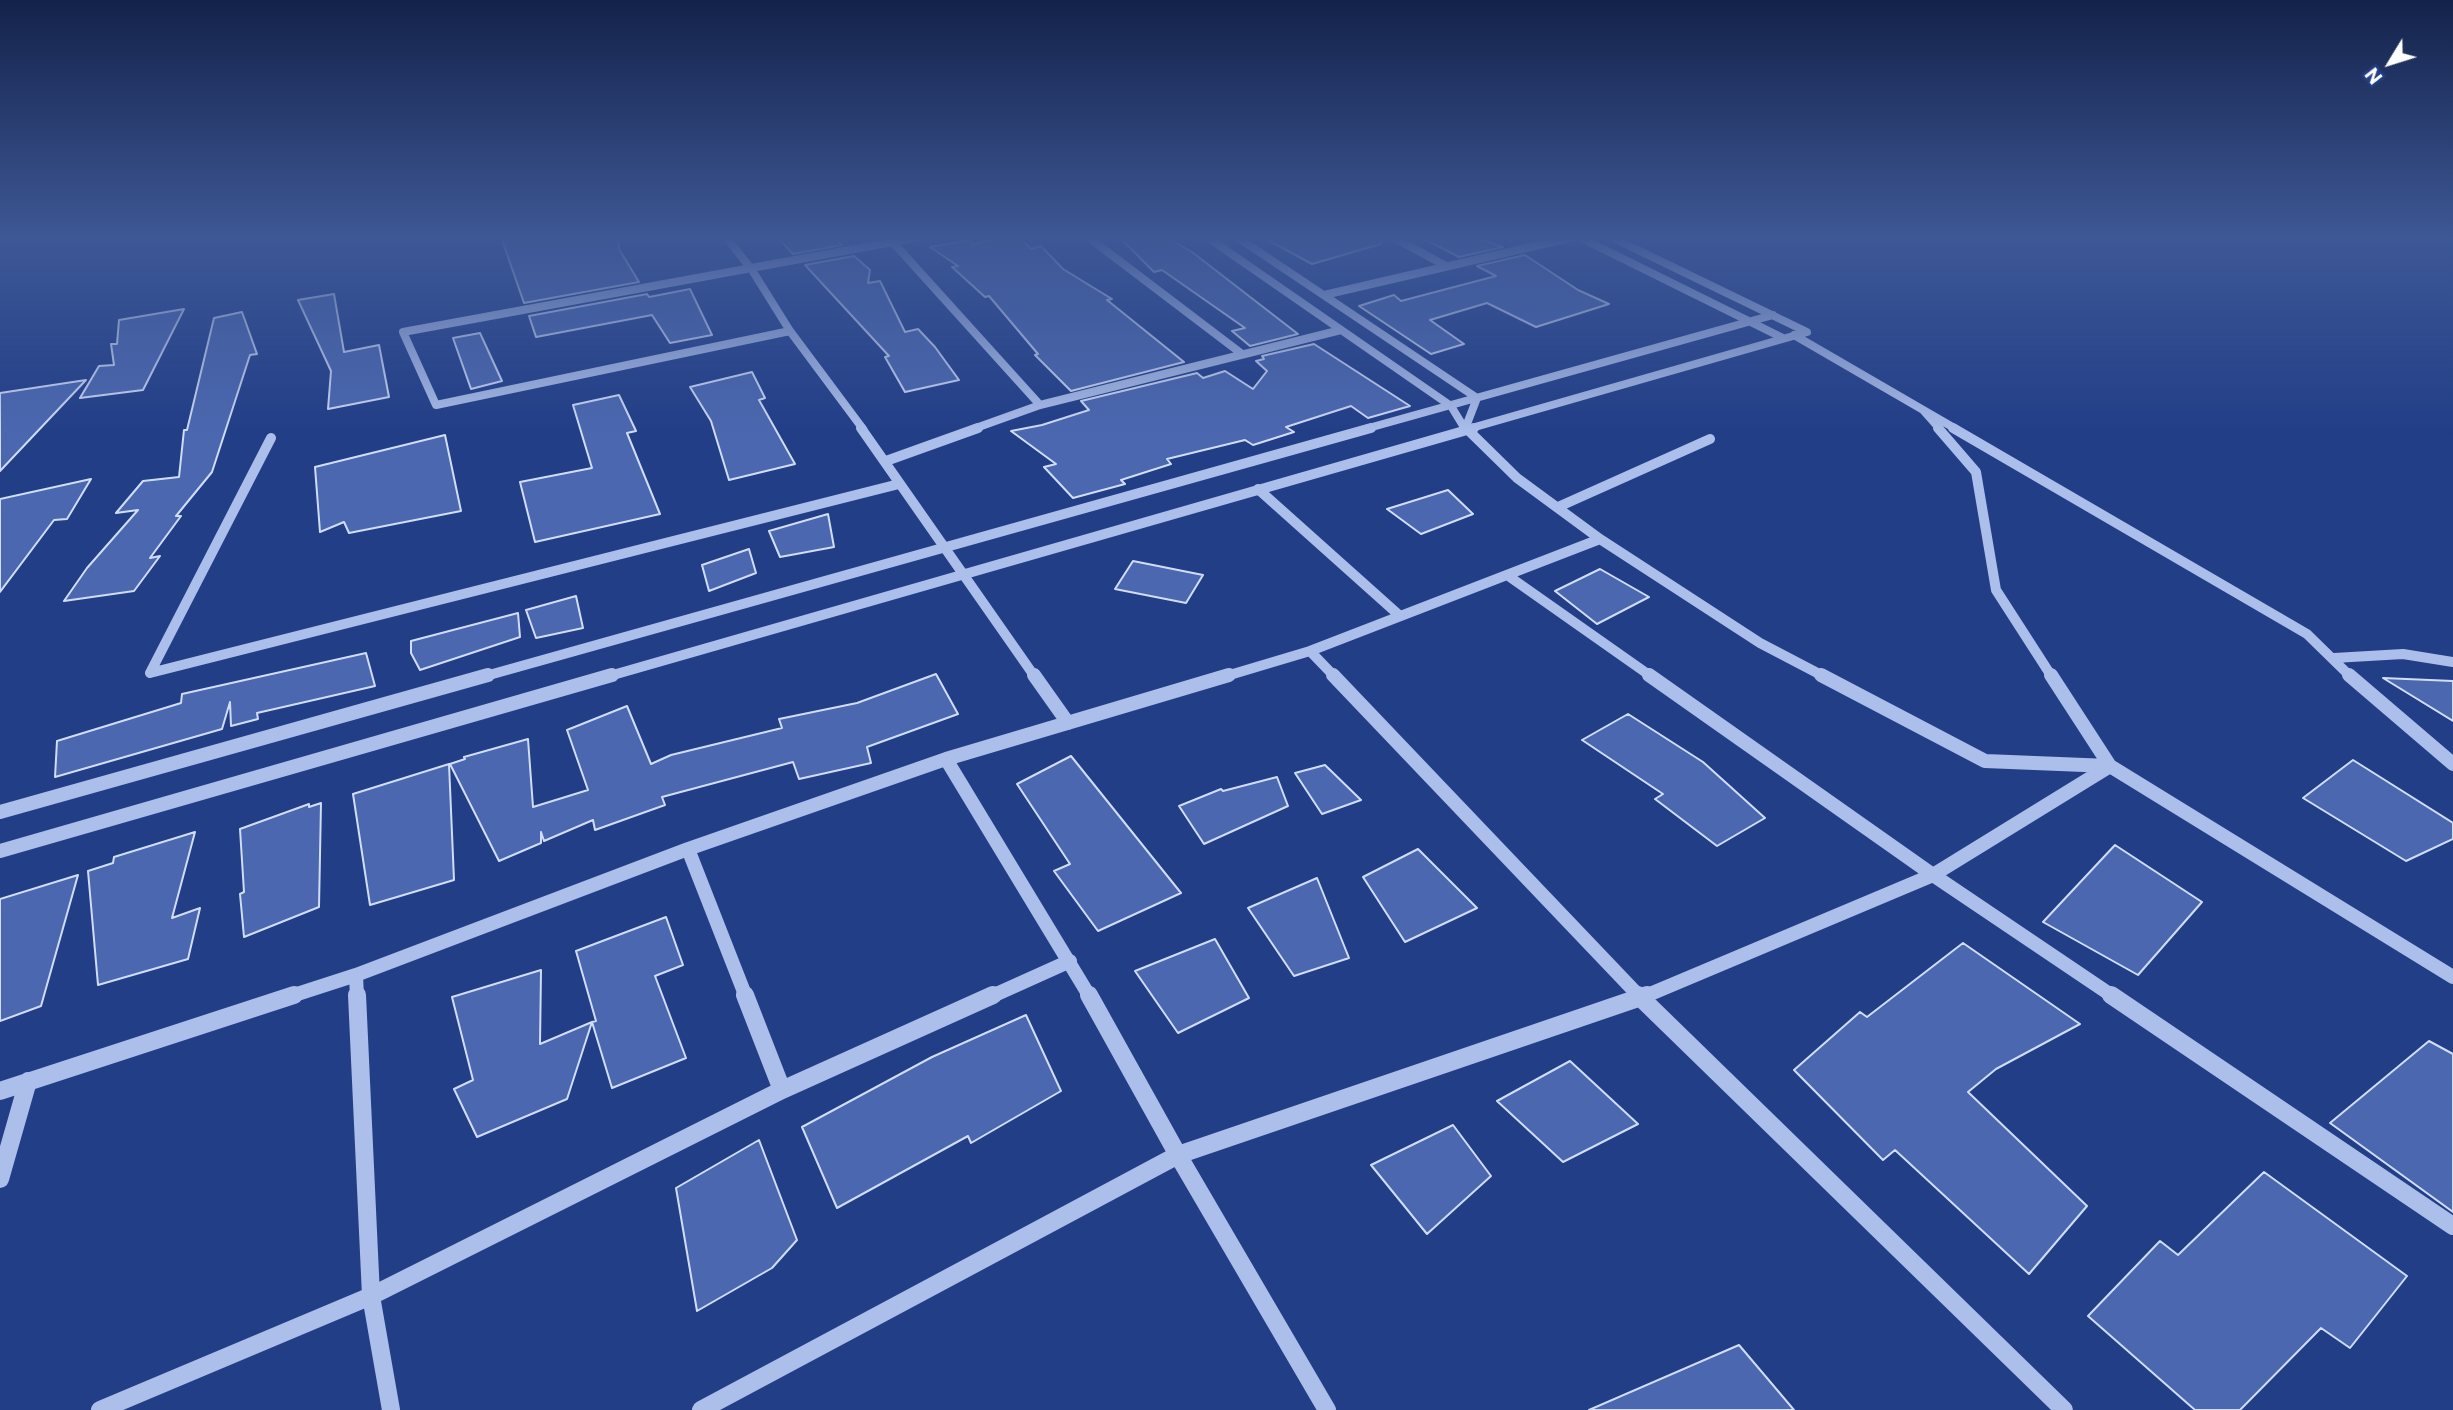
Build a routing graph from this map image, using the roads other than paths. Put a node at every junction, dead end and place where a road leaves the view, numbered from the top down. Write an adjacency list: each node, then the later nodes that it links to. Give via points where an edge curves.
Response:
1 (567, 303): 12 (street, via 403,332 436,405)
2 (772, 303): 12 (street)
3 (948, 303): 16 (street)
4 (1175, 303): 14 (street)
5 (1302, 303): 11 (street)
6 (1336, 303): 15 (street)
7 (1710, 303): 10 (street)
8 (1746, 303): 9 (street)
9 (1773, 316): 10 (street); 13 (street, via 1807,332)
10 (1749, 322): 13 (street); 15 (street)
11 (1341, 330): 14 (street); 17 (street)
12 (790, 331): 22 (street)
13 (1788, 337): 18 (street); 19 (street)
14 (1242, 354): 16 (street)
15 (1477, 398): 17 (street); 19 (street)
16 (1040, 405): 22 (street)
17 (1451, 406): 19 (street); 27 (street)
18 (1924, 411): 32 (street, via 2307,634); 37 (street, via 1976,472 1996,590)
19 (1465, 429): 24 (street); 25 (street, via 1517,478)
20 (271, 438): 23 (street, via 150,673)
21 (1710, 439): 25 (street)
22 (886, 461): 23 (street)
23 (899, 484): 27 (street)
24 (1258, 489): 28 (street); 30 (street)
25 (1558, 507): 26 (street)
26 (1600, 539): 29 (street); 37 (street, via 1760,643 1985,761)
27 (945, 548): 28 (street); 38 (street)
28 (963, 574): 34 (street); 40 (street)
29 (1507, 575): 30 (street); 41 (street)
30 (1400, 616): 31 (street)
31 (1310, 651): 34 (street); 45 (street)
32 (2334, 658): 33 (street, via 2403,654); 36 (street, via 2372,697)
33 (2453, 662)
34 (1068, 723): 35 (street)
35 (947, 759): 39 (street); 42 (street)
36 (2453, 764)
37 (2110, 766): 41 (street); 44 (street)
38 (0, 812)
39 (688, 849): 43 (street); 47 (street)
40 (0, 851)
41 (1933, 875): 45 (street); 51 (street)
42 (1070, 961): 47 (street); 49 (street)
43 (356, 975): 46 (street); 52 (street)
44 (2453, 977)
45 (1641, 998): 49 (street); 57 (street)
46 (29, 1081): 48 (street); 50 (street)
47 (782, 1090): 52 (street)
48 (0, 1091)
49 (1178, 1155): 55 (street); 56 (street)
50 (0, 1179)
51 (2453, 1226)
52 (371, 1296): 53 (street); 54 (street)
53 (100, 1410)
54 (391, 1410)
55 (701, 1410)
56 (1327, 1410)
57 (2064, 1410)

